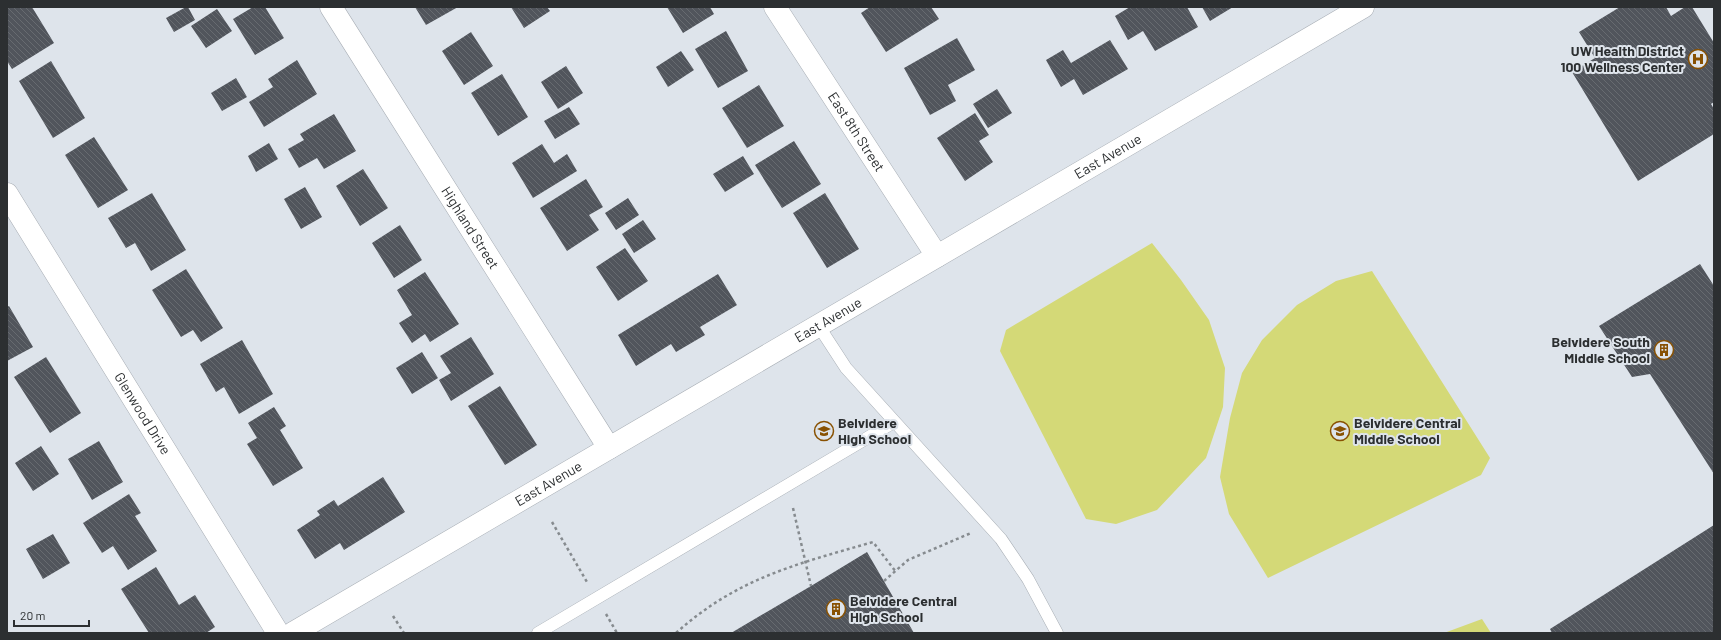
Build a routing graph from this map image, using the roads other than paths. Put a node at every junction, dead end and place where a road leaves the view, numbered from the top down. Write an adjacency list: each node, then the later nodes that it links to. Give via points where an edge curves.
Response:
1 (331, 7): 8 (street, Highland Street)
2 (776, 7): 5 (street, East 8th Street)
3 (1363, 7): 5 (street, East Avenue)
4 (7, 194): 9 (street, Glenwood Drive)
5 (938, 256): 6 (street, East Avenue)
6 (818, 325): 7 (lane, via 846,368); 8 (street, East Avenue)
7 (894, 422): 11 (lane); 12 (lane, via 1015,558)
8 (609, 448): 10 (street, East Avenue)
9 (278, 633)
10 (293, 633)
11 (538, 633)
12 (1058, 633)

